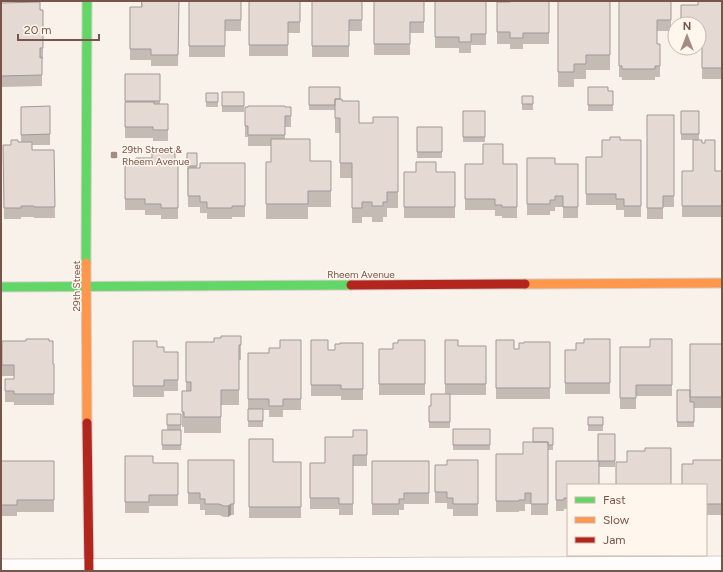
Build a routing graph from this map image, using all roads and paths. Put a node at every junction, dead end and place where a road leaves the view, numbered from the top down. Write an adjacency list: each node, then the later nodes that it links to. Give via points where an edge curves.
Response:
1 (87, 1): 3 (street, 29th Street)
2 (722, 284): 3 (street, Rheem Avenue)
3 (86, 286): 4 (street, Rheem Avenue); 7 (street, 29th Street)
4 (1, 287)
5 (722, 567): 7 (street)
6 (1, 570): 7 (street)
7 (89, 570)

